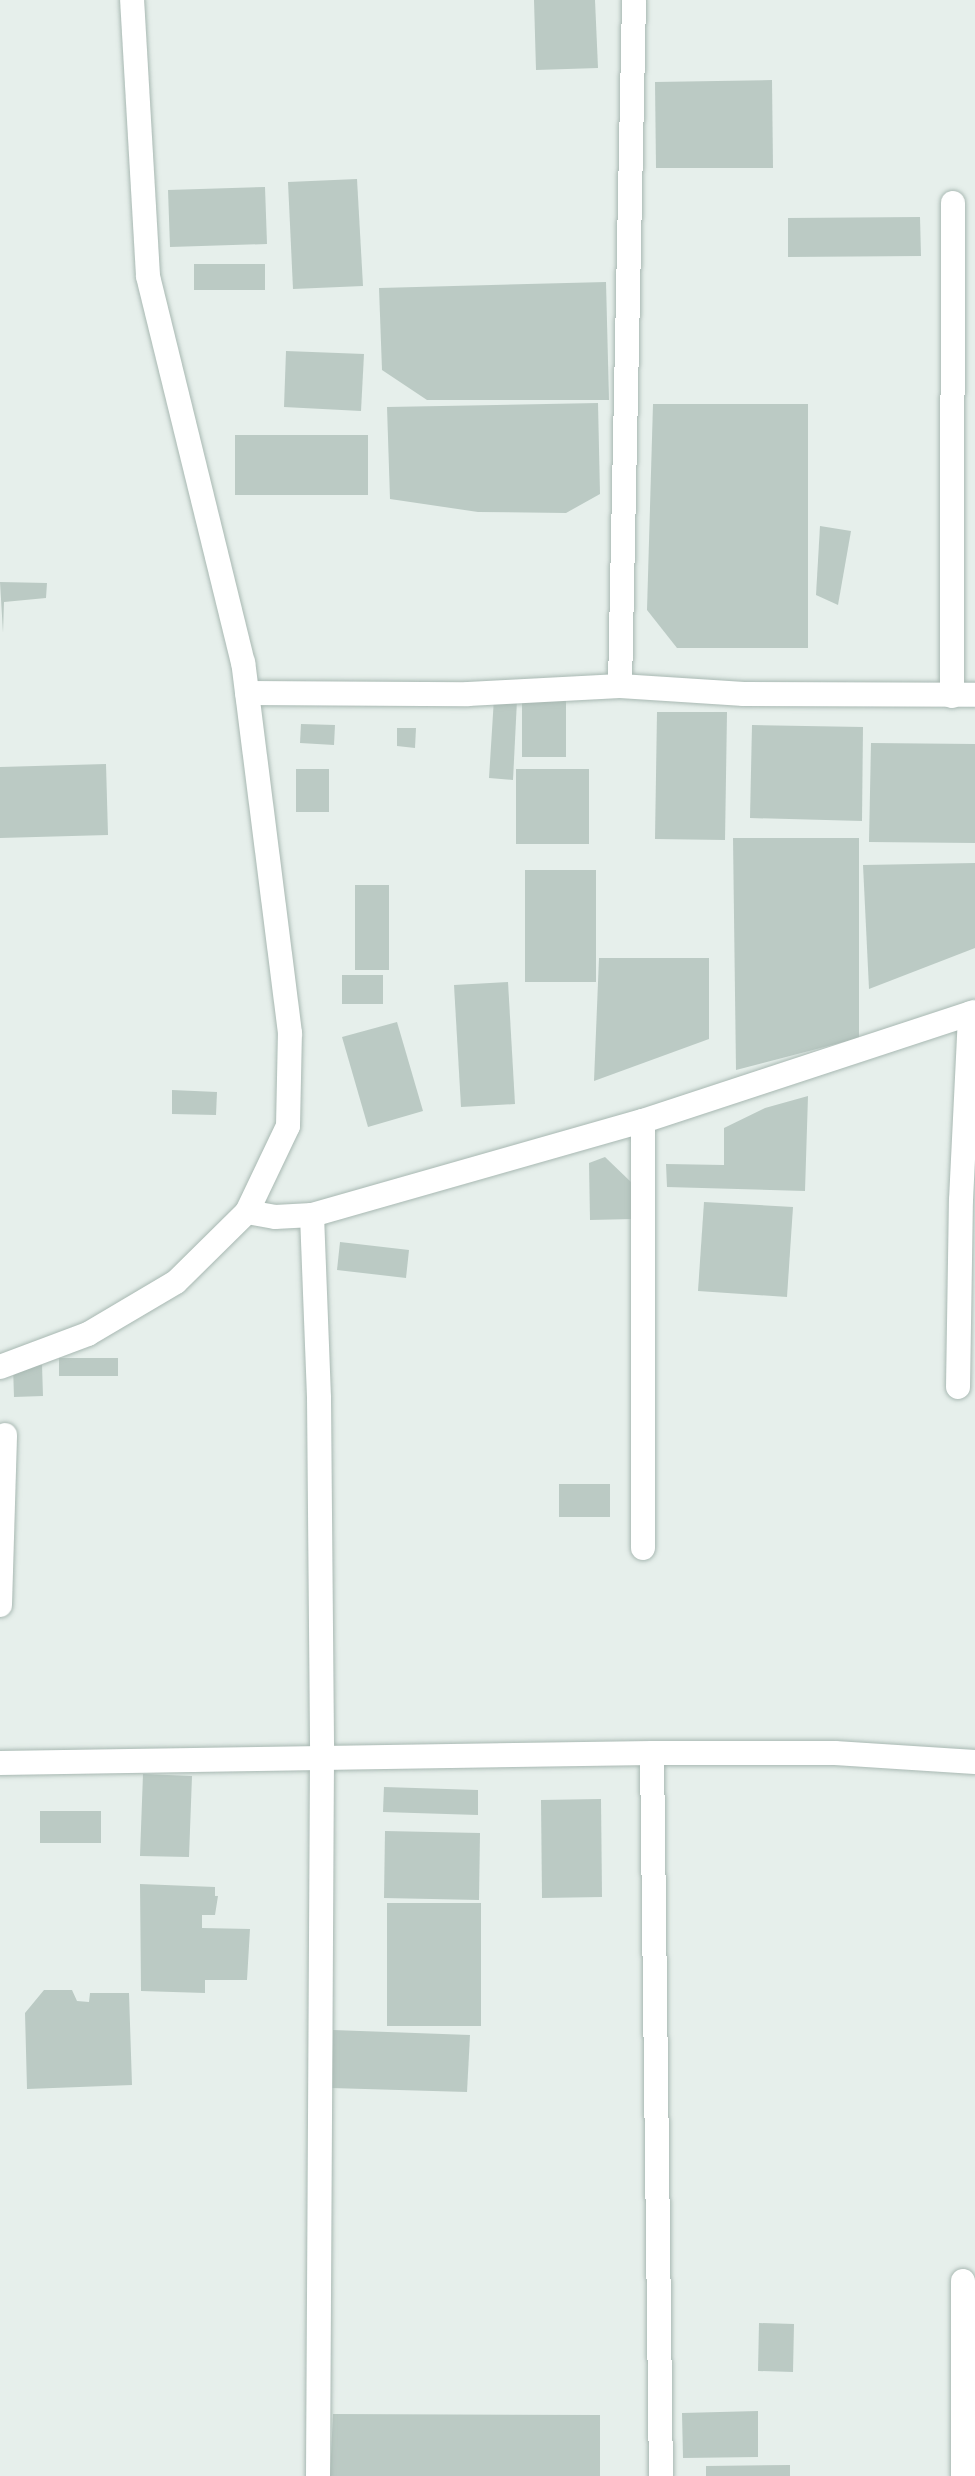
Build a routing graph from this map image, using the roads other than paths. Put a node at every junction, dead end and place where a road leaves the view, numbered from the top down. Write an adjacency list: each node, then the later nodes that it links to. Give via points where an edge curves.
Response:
1 (132, 0): 5 (street, via 148,276)
2 (634, 0): 4 (street)
3 (953, 203): 6 (street)
4 (620, 686): 5 (street, via 468,694); 6 (street, via 744,694)
5 (247, 693): 9 (street, via 290,1033 288,1126)
6 (963, 696)
7 (973, 1012): 8 (street); 12 (street, via 961,1200)
8 (643, 1121): 10 (street); 14 (street)
9 (247, 1212): 10 (street); 11 (street, via 176,1282 88,1334)
10 (312, 1215): 17 (street)
11 (0, 1367)
12 (958, 1387)
13 (5, 1435): 15 (street)
14 (643, 1548)
15 (0, 1605)
16 (652, 1753): 17 (street); 18 (street, via 835,1753); 22 (street)
17 (322, 1759): 19 (street); 21 (street)
18 (975, 1762)
19 (0, 1763)
20 (963, 2281): 23 (street)
21 (318, 2476)
22 (661, 2476)
23 (963, 2476)

